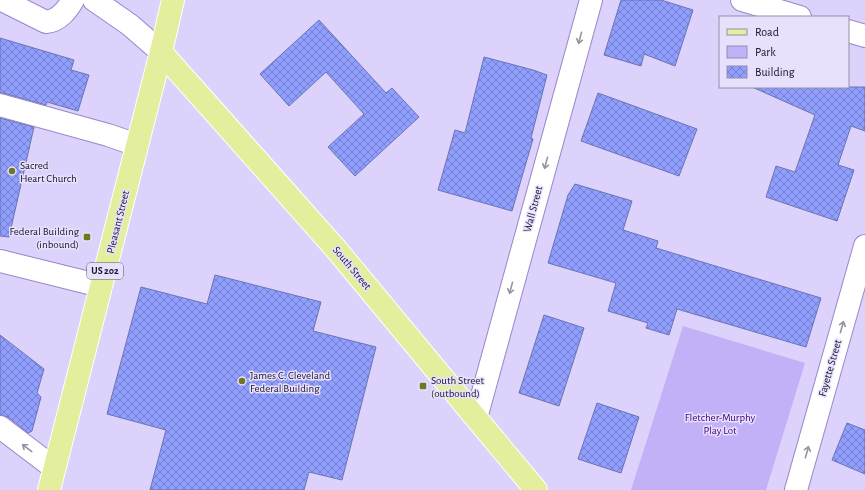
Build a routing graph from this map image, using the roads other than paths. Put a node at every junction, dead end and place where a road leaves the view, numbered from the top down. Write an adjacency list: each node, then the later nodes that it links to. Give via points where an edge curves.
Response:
1 (2, 0): 2 (street, via 46,22 52,22 59,17)
2 (74, 0)
3 (94, 0): 10 (street, via 130,25)
4 (173, 0): 10 (main road, Pleasant Street / US 202)
5 (591, 0): 16 (street, Wall Street, one-way to 16)
6 (742, 0): 7 (street)
7 (797, 16)
8 (849, 31): 9 (street)
9 (865, 36)
10 (161, 52): 12 (main road, Pleasant Street / US 202); 16 (main road, South Street, via 336,249)
11 (0, 105): 12 (street)
12 (137, 145): 15 (main road, Pleasant Street / US 202)
13 (865, 246): 21 (street, Fayette Street, one-way to 13)
14 (0, 261): 15 (street)
15 (101, 286): 18 (main road, Pleasant Street / US 202)
16 (476, 418): 20 (main road, South Street)
17 (0, 427): 18 (street, one-way to 17)
18 (54, 468): 19 (main road, Pleasant Street / US 202)
19 (49, 490)
20 (536, 490)
21 (796, 490)

